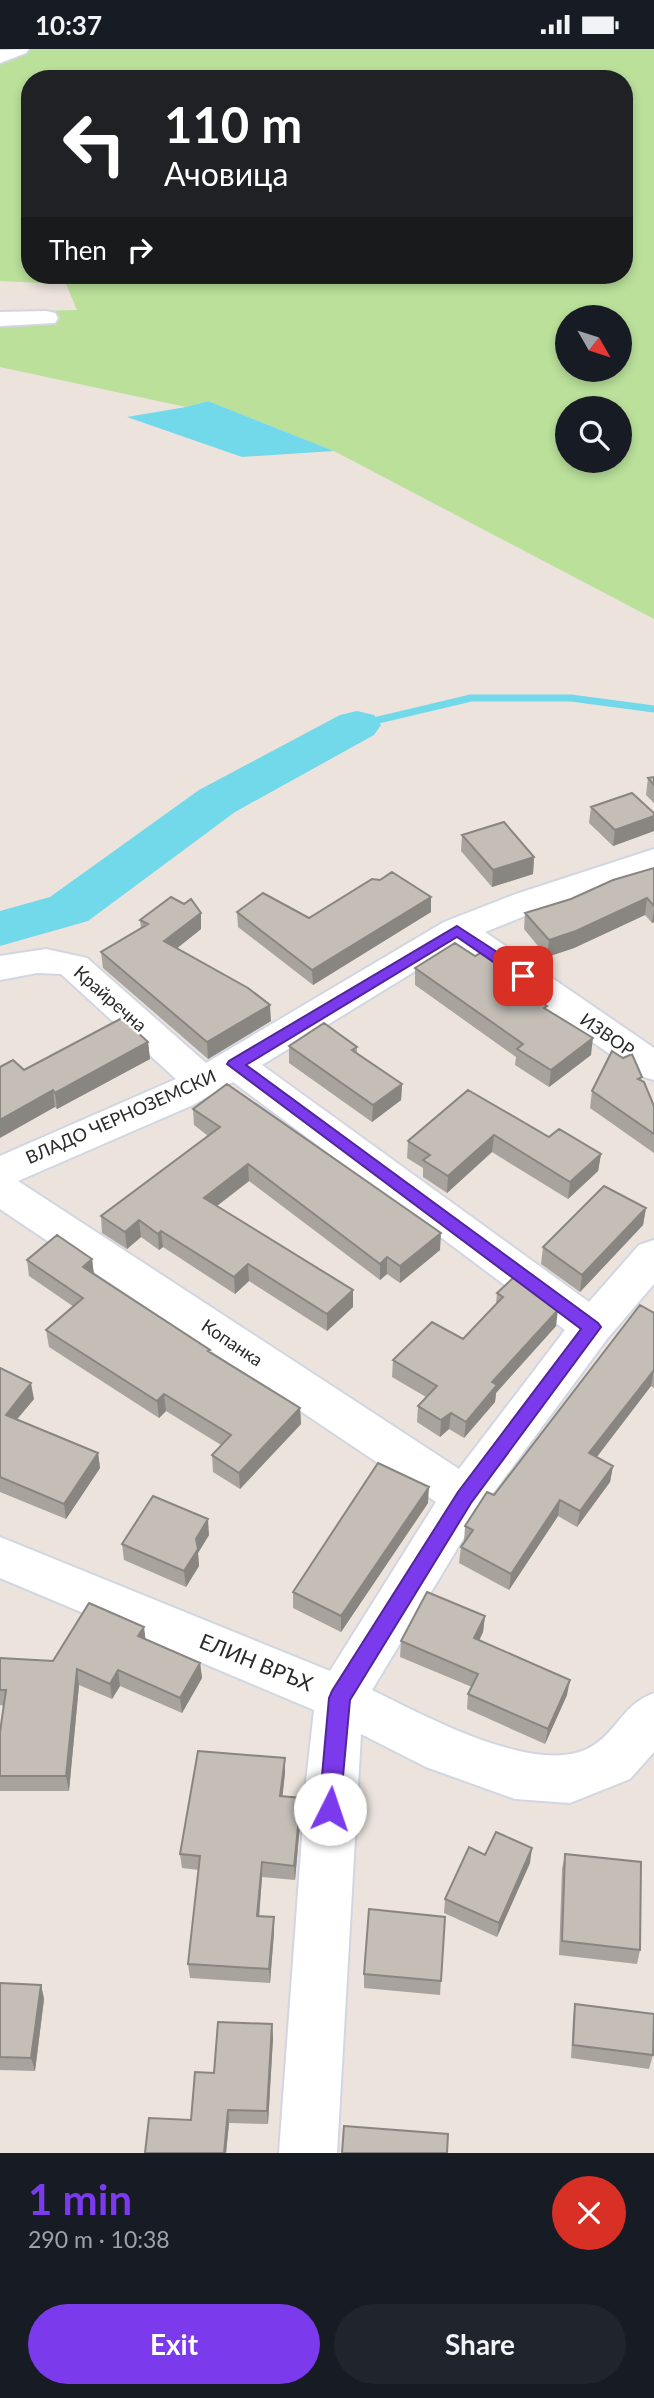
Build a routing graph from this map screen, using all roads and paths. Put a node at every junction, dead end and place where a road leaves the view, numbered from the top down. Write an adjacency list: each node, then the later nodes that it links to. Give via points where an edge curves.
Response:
1 (19, 49): 2 (street)
2 (0, 57)
3 (46, 318): 4 (street)
4 (0, 319)
5 (654, 860): 6 (street, ВЛАДО ЧЕРНОЗЕМСКИ)
6 (457, 930): 8 (street, ИЗВОР); 9 (street, ВЛАДО ЧЕРНОЗЕМСКИ)
7 (0, 968): 9 (street, Крайречна, via 37,960 74,965)
8 (654, 1067)
9 (219, 1073): 10 (street, ВЛАДО ЧЕРНОЗЕМСКИ); 13 (street, Крайречна)
10 (0, 1172)
11 (0, 1189): 14 (street, Копанка)
12 (654, 1256): 13 (street)
13 (592, 1327): 14 (street)
14 (464, 1497): 16 (street)
15 (0, 1557): 16 (street, ЕЛИН ВРЪХ)
16 (340, 1698): 17 (street, ЕЛИН ВРЪХ, via 444,1751 515,1775 570,1779 612,1762); 18 (street)
17 (654, 1716)
18 (307, 2153)

